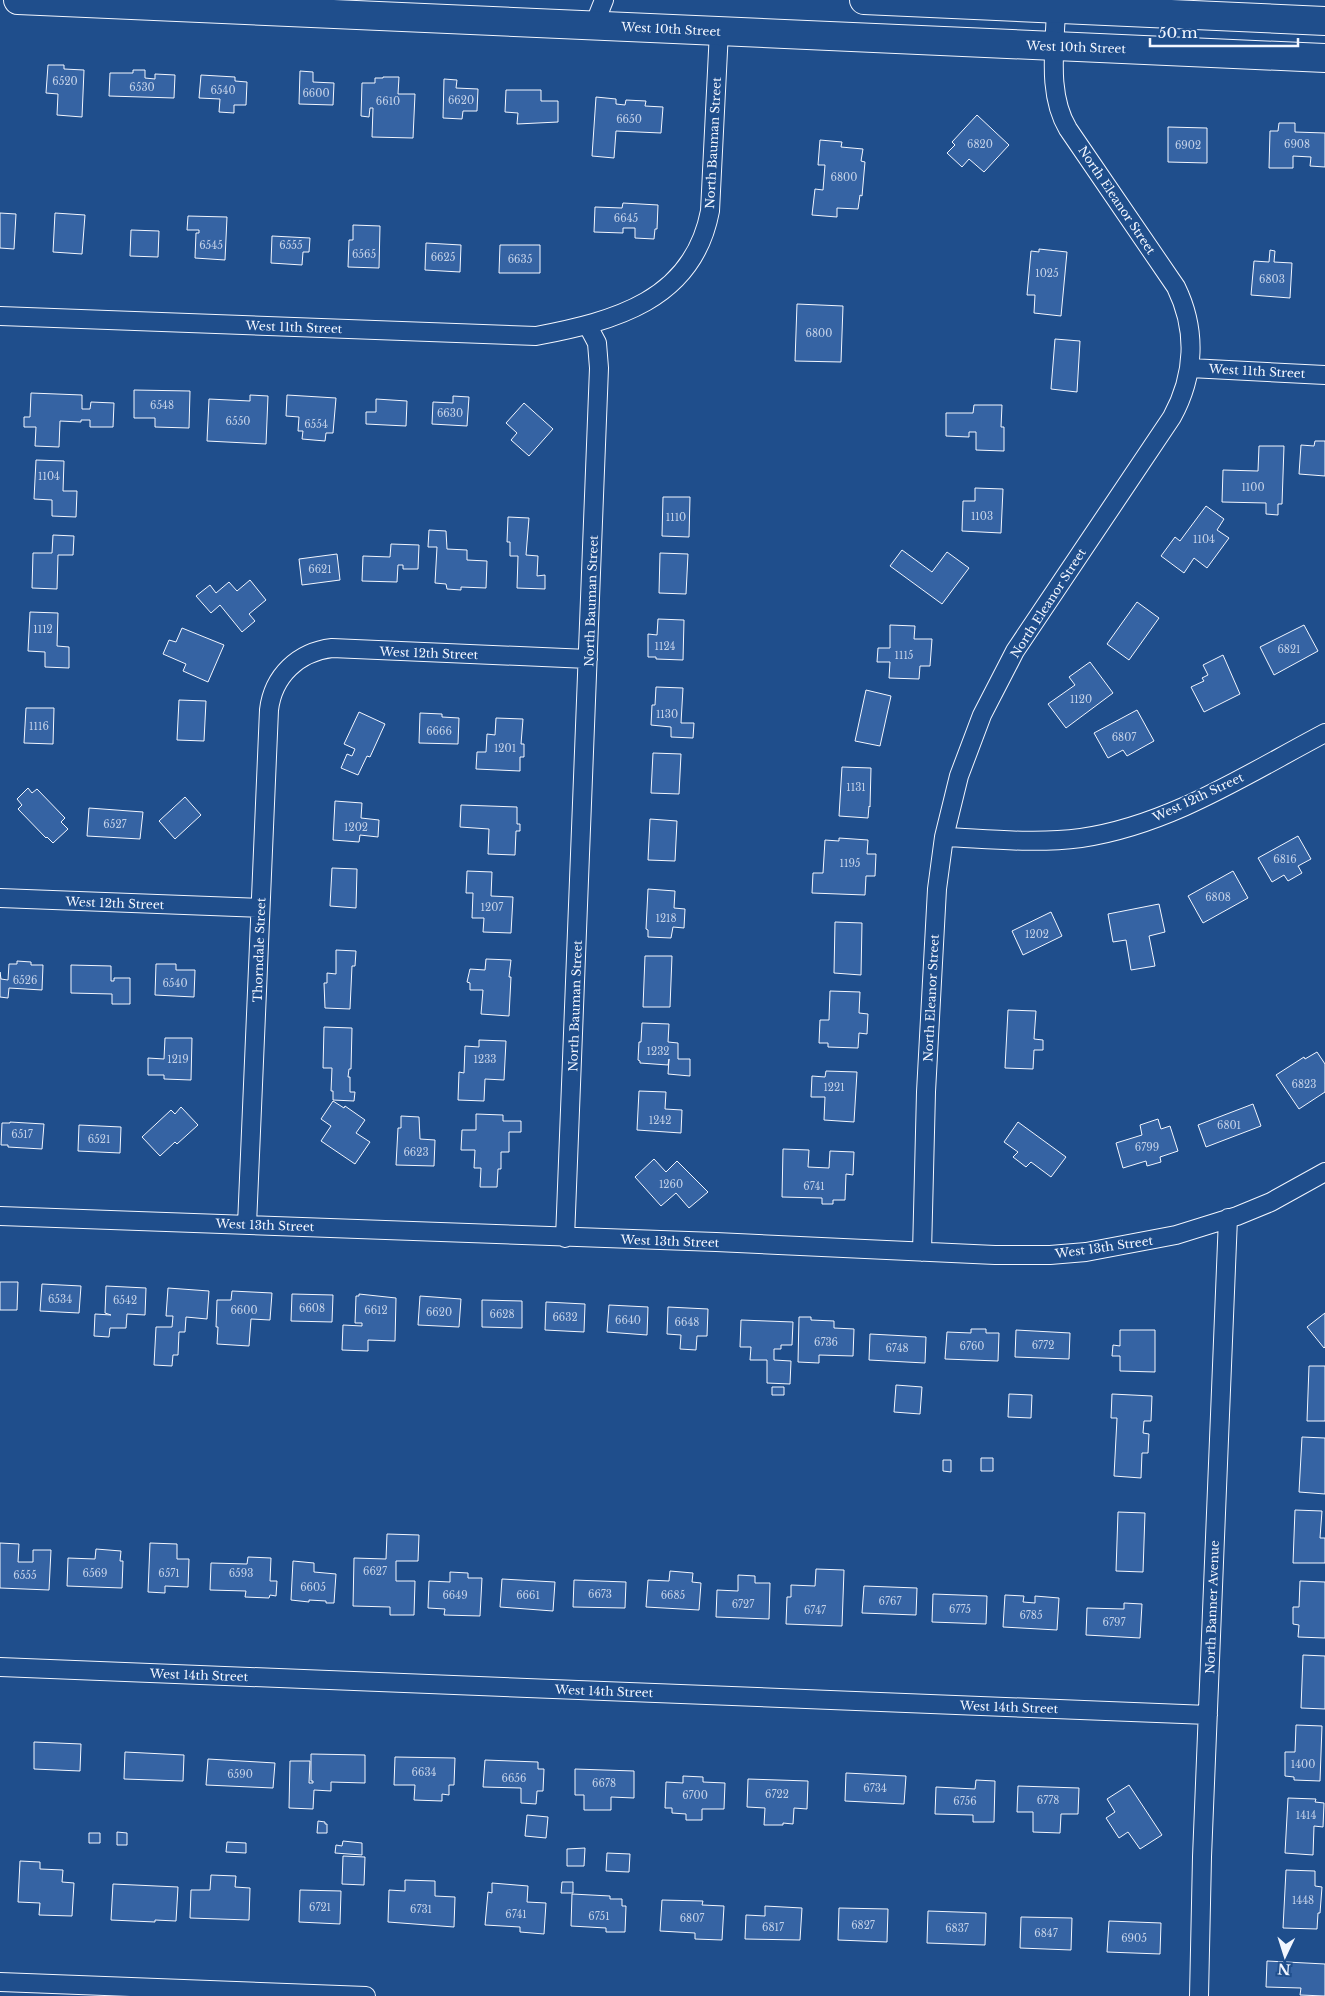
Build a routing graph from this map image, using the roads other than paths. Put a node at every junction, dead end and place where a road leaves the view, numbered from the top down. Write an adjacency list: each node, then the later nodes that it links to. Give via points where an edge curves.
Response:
1 (18, 0): 6 (main road, West 10th Street)
2 (604, 0): 6 (street)
3 (864, 0): 4 (main road)
4 (1056, 9): 5 (main road); 8 (street, North Eleanor Street)
5 (1325, 21)
6 (594, 26): 7 (main road, West 10th Street)
7 (719, 31): 8 (main road, West 10th Street); 11 (street, North Bauman Street, via 710,211 706,230 679,276 667,288 620,315)
8 (1055, 46): 9 (main road, West 10th Street); 12 (street, North Eleanor Street, via 1058,109 1068,129 1176,287 1190,327)
9 (1325, 58)
10 (0, 316): 11 (street, West 11th Street, via 536,336)
11 (588, 326): 14 (street, North Bauman Street, via 597,343 599,359)
12 (1190, 368): 13 (street, West 11th Street); 17 (street, North Eleanor Street, via 1172,417 1006,667 971,741)
13 (1325, 375)
14 (588, 660): 15 (street, West 12th Street, via 332,648 318,650 299,659); 24 (street, North Bauman Street)
15 (279, 678): 19 (street, Thorndale Street, via 268,710)
16 (1325, 733): 17 (street, West 12th Street, via 1198,800 1137,826 1082,838)
17 (944, 837): 25 (street, North Eleanor Street, via 926,1092)
18 (0, 898): 19 (street, West 12th Street)
19 (260, 908): 23 (street, Thorndale Street)
20 (1325, 1172): 22 (street, West 13th Street, via 1271,1202)
21 (0, 1216): 23 (street, West 13th Street)
22 (1228, 1218): 25 (street, West 13th Street, via 1158,1239 1086,1252 1023,1255); 27 (street, North Banner Avenue)
23 (247, 1225): 24 (street, West 13th Street)
24 (565, 1238): 25 (street, West 13th Street)
25 (922, 1252)
26 (0, 1667): 27 (street, West 14th Street)
27 (1208, 1715): 30 (street, North Banner Avenue)
28 (0, 1982): 29 (street)
29 (366, 1996)
30 (1199, 1996)

